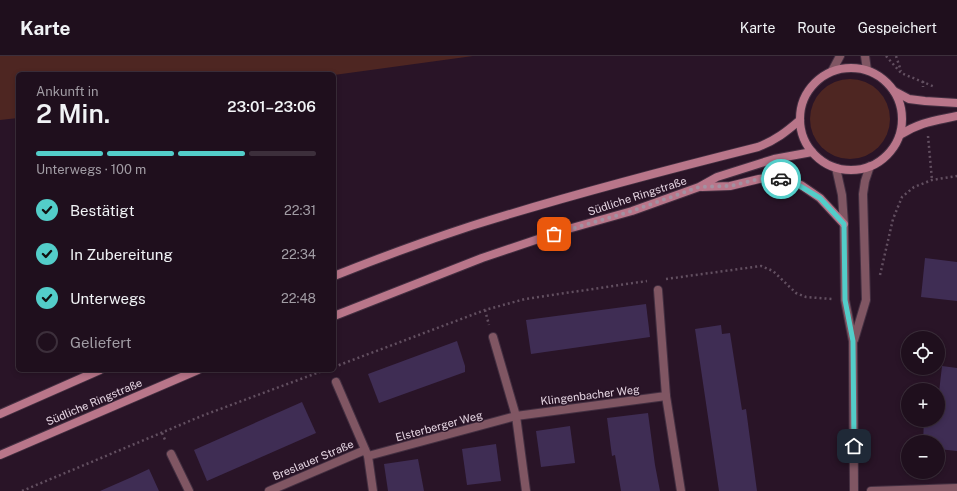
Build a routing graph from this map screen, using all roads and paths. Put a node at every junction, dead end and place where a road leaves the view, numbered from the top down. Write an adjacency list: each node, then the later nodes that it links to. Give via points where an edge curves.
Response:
1 (840, 56): 6 (street)
2 (865, 56): 5 (street)
3 (886, 56): 7 (path)
4 (896, 56): 7 (path)
5 (867, 70): 6 (main road, via 844,68); 9 (main road, via 882,78)
6 (832, 71): 12 (main road, via 819,79 808,91 802,104)
7 (901, 73): 8 (path)
8 (922, 81)
9 (894, 91): 10 (main road, via 914,100); 13 (main road, via 900,105)
10 (957, 103)
11 (957, 116): 13 (main road, via 919,124)
12 (800, 120): 14 (main road, via 803,137); 20 (main road, Südliche Ringstraße, via 787,132 758,147 517,212 418,244)
13 (900, 135): 15 (main road, via 883,159)
14 (812, 152): 16 (main road, via 823,162); 18 (main road, Südliche Ringstraße, via 774,159 717,177)
15 (870, 166): 16 (main road, via 854,170); 28 (street, via 863,194 866,300)
16 (836, 168): 19 (street, via 842,194)
17 (957, 176): 22 (path, via 932,180 914,187 902,197)
18 (699, 187): 19 (main road, via 730,186 775,177 800,186 820,198); 26 (main road, Südliche Ringstraße, via 482,258)
19 (844, 224): 25 (street)
20 (336, 275)
21 (662, 279): 25 (path, via 761,266 773,271 796,293 806,297)
22 (879, 279)
23 (647, 281): 29 (path, via 525,298 485,310)
24 (658, 290): 34 (street)
25 (845, 300): 28 (street)
26 (336, 315)
27 (493, 337): 36 (street)
28 (853, 341): 47 (street)
29 (336, 366)
30 (95, 372): 35 (main road)
31 (193, 372): 39 (main road, Südliche Ringstraße)
32 (320, 372): 41 (path, via 204,415)
33 (336, 382): 37 (street)
34 (666, 396): 36 (street, Klingenbacher Weg); 46 (street)
35 (0, 414)
36 (516, 416): 37 (street, Elsterberger Weg); 45 (street)
37 (366, 453): 43 (street, Breslauer Straße); 44 (street)
38 (171, 454): 42 (street)
39 (0, 455)
40 (957, 488): 48 (street)
41 (22, 491)
42 (189, 491)
43 (269, 491)
44 (373, 491)
45 (526, 491)
46 (681, 491)
47 (854, 491)
48 (871, 491)

